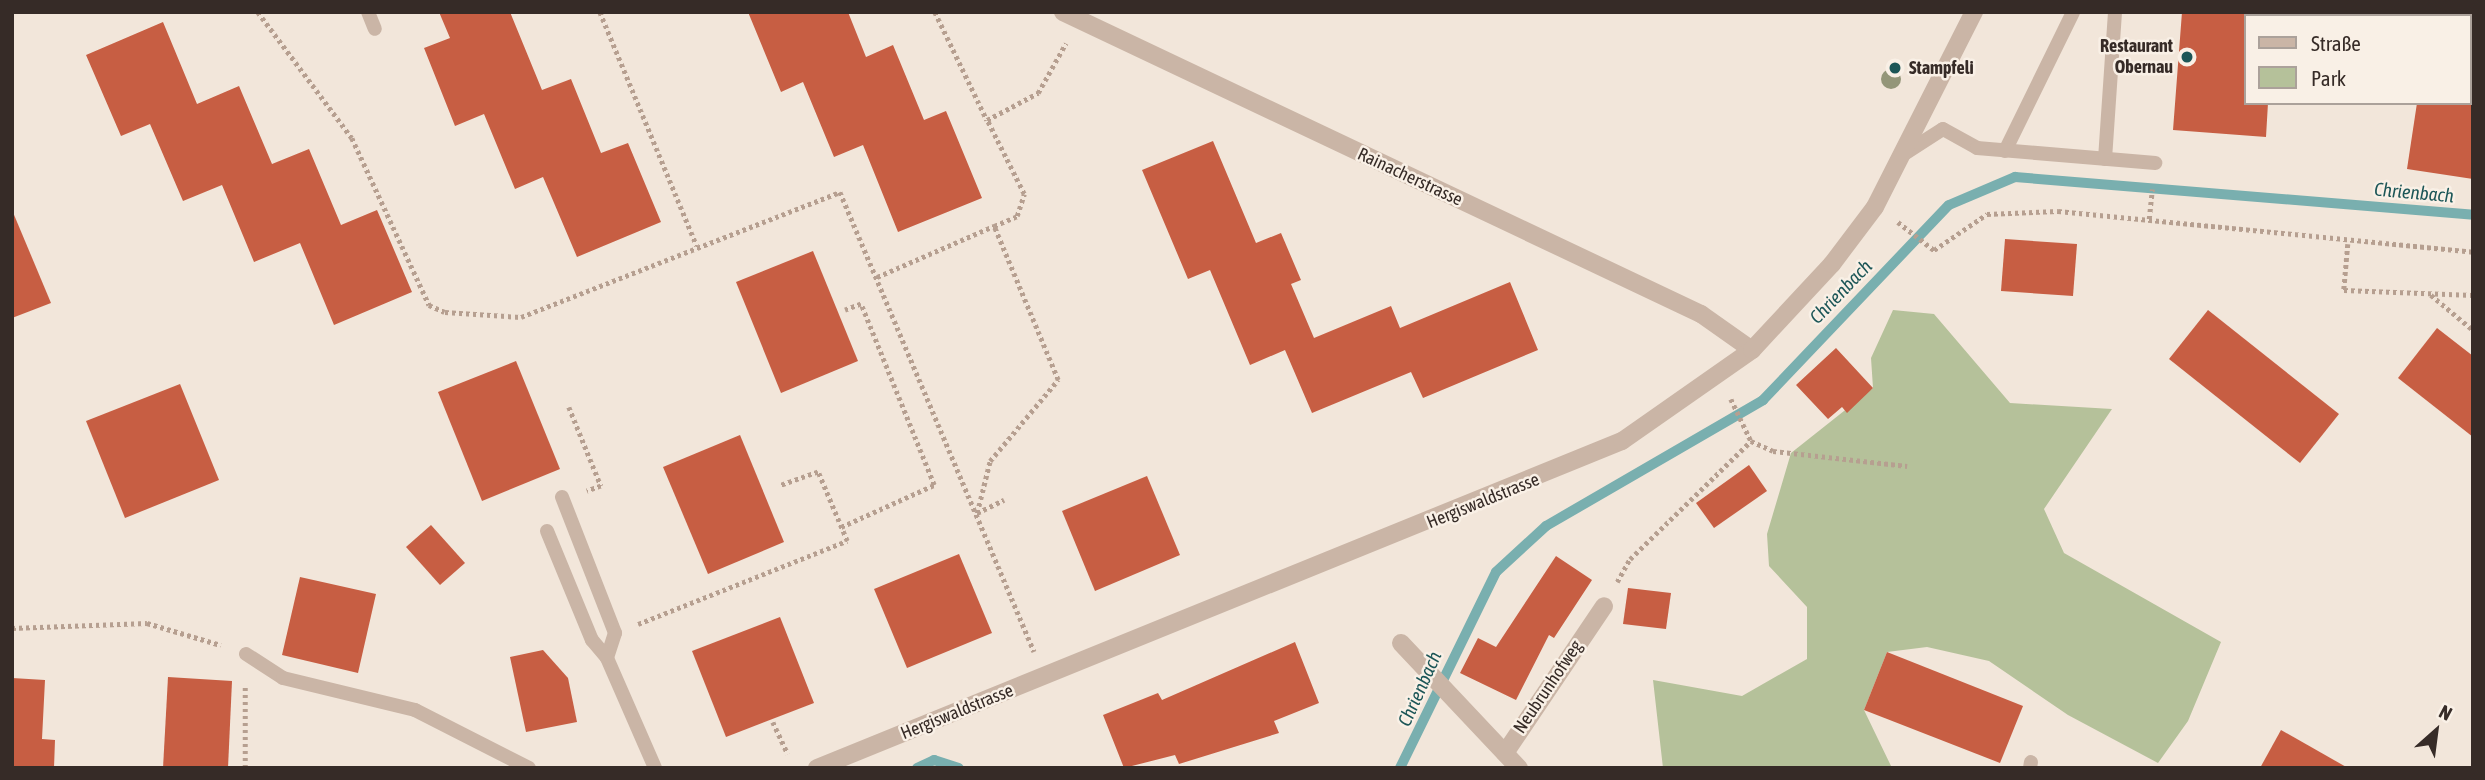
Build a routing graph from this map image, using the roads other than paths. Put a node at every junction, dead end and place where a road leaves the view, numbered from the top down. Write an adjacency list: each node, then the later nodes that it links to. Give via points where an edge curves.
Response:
1 (368, 12): 6 (lane)
2 (1063, 12): 11 (street, Rainacherstrasse, via 1701,314)
3 (1974, 12): 8 (street, Hergiswaldstrasse)
4 (2073, 12): 7 (lane)
5 (2115, 12): 9 (lane)
6 (375, 29)
7 (2005, 150): 8 (lane, via 1977,148 1943,129); 9 (lane)
8 (1903, 154): 11 (street, Hergiswaldstrasse, via 1832,264)
9 (2105, 159): 10 (lane)
10 (2155, 163)
11 (1752, 350): 21 (street, Hergiswaldstrasse, via 1622,441 1538,480)
12 (562, 497): 17 (lane, via 615,633)
13 (547, 531): 17 (lane, via 592,640)
14 (1604, 606): 18 (street, Neubrunhofweg)
15 (1401, 643): 18 (street)
16 (246, 654): 19 (lane, via 283,678 415,710)
17 (607, 658): 20 (lane)
18 (1505, 753): 22 (street, Neubrunhofweg)
19 (529, 768)
20 (655, 768)
21 (817, 768)
22 (1519, 768)

